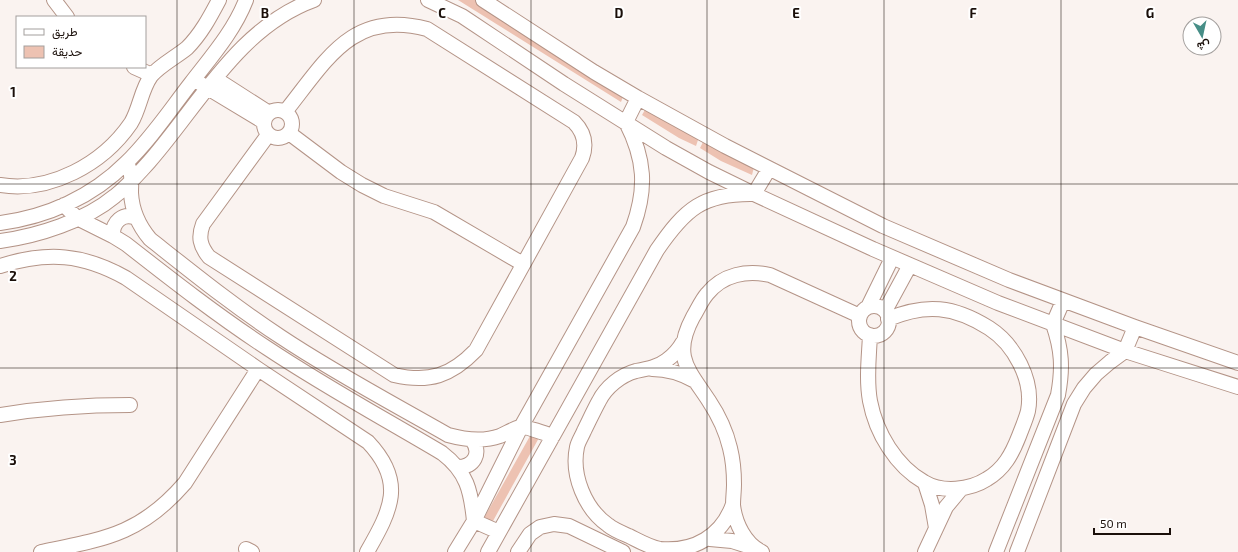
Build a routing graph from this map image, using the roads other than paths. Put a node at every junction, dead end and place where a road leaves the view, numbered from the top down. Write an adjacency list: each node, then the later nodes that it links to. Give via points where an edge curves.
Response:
1 (54, 0): 7 (street)
2 (219, 0): 11 (street, via 202,29 187,47)
3 (246, 0): 8 (street)
4 (314, 0): 9 (street, via 286,13 265,27 245,44)
5 (428, 0): 16 (street, via 462,16)
6 (483, 0): 14 (street)
7 (67, 16)
8 (215, 53): 9 (street); 12 (street)
9 (229, 63): 13 (street)
10 (136, 68): 11 (street)
11 (152, 76): 22 (street, via 131,122 119,138 90,163 52,181 30,186)
12 (194, 80): 13 (street); 19 (street)
13 (212, 84): 17 (street); 21 (street)
14 (638, 98): 16 (street); 20 (street)
15 (285, 112): 17 (street, via 277,110); 18 (street, via 291,122); 31 (street, via 340,46 352,36 381,25 397,24 427,29 574,122 583,134 585,150)
16 (626, 122): 23 (street, via 666,148); 49 (street, via 635,139 643,174 639,210 633,227)
17 (267, 124): 18 (street, via 279,138); 31 (street, via 203,224 200,238 204,251 209,257 394,375 424,379 453,370 465,361 476,350)
18 (289, 132): 31 (street, via 362,185 390,198 434,212)
19 (127, 163): 21 (street); 24 (street, via 104,183)
20 (769, 169): 23 (street); 34 (street, via 883,226)
21 (132, 180): 25 (street, via 95,210); 26 (street)
22 (0, 186)
23 (754, 194): 30 (street); 50 (street, via 717,197 699,205 683,216 669,232)
24 (64, 205): 25 (street); 27 (street, via 47,212)
25 (77, 218): 28 (street); 29 (street, via 55,228)
26 (136, 218): 28 (street, via 126,216 117,221); 51 (street, via 150,239 281,337 448,435)
27 (0, 223)
28 (113, 236): 52 (street, via 267,348 442,453)
29 (0, 241)
30 (892, 258): 32 (street); 35 (street)
31 (523, 264)
32 (910, 265): 36 (street); 37 (street)
33 (0, 266): 44 (street, via 30,258 51,256 90,261 109,268)
34 (1063, 301): 37 (street); 38 (street)
35 (864, 311): 36 (street, via 879,307); 39 (street, via 859,320 861,328); 40 (street, via 770,275 758,272 745,273 727,278 711,289 688,327)
36 (887, 315): 39 (street, via 888,323 885,330 878,335); 54 (street, via 928,308 946,309 965,316 990,329 1003,340 1012,350 1024,372 1029,398 1028,411 1014,451 992,476)
37 (1053, 324): 41 (street); 68 (street, via 1062,359 1058,395)
38 (1135, 327): 41 (street); 42 (street)
39 (870, 335): 53 (street, via 868,388 873,415 897,459)
40 (683, 342): 43 (street, via 668,360); 45 (street, via 688,370)
41 (1125, 351): 46 (street); 69 (street, via 1096,374 1074,404)
42 (1238, 363)
43 (650, 369): 45 (street, via 674,371); 59 (street, via 621,378 609,387 600,399 577,446 576,471 579,484 590,507 608,525 647,546 672,550 685,549)
44 (258, 370): 61 (street, via 185,484 158,511 142,522 108,538); 62 (street, via 368,442 384,462 390,480 391,499 383,524)
45 (696, 382): 55 (street, via 717,414 728,440 734,468)
46 (1238, 387)
47 (130, 405): 48 (street, via 41,409)
48 (0, 415)
49 (521, 427): 50 (street); 51 (street, via 499,436); 56 (street)
50 (553, 436): 58 (street)
51 (472, 440): 52 (street, via 476,448 475,458 468,466)
52 (458, 467): 56 (street, via 471,494)
53 (925, 483): 54 (street, via 949,489); 57 (street)
54 (961, 488): 57 (street, via 946,507)
55 (733, 504): 59 (street, via 724,524); 60 (street, via 740,528 746,539)
56 (474, 521): 58 (street); 63 (street)
57 (936, 528): 67 (street)
58 (499, 532): 64 (street)
59 (710, 539): 60 (street, via 732,540)
60 (758, 550)
61 (41, 552)
62 (367, 552)
63 (456, 552)
64 (488, 552)
65 (518, 552): 66 (street, via 530,534 540,527 554,524 569,526)
66 (623, 552)
67 (925, 552)
68 (996, 552)
69 (1017, 552)

